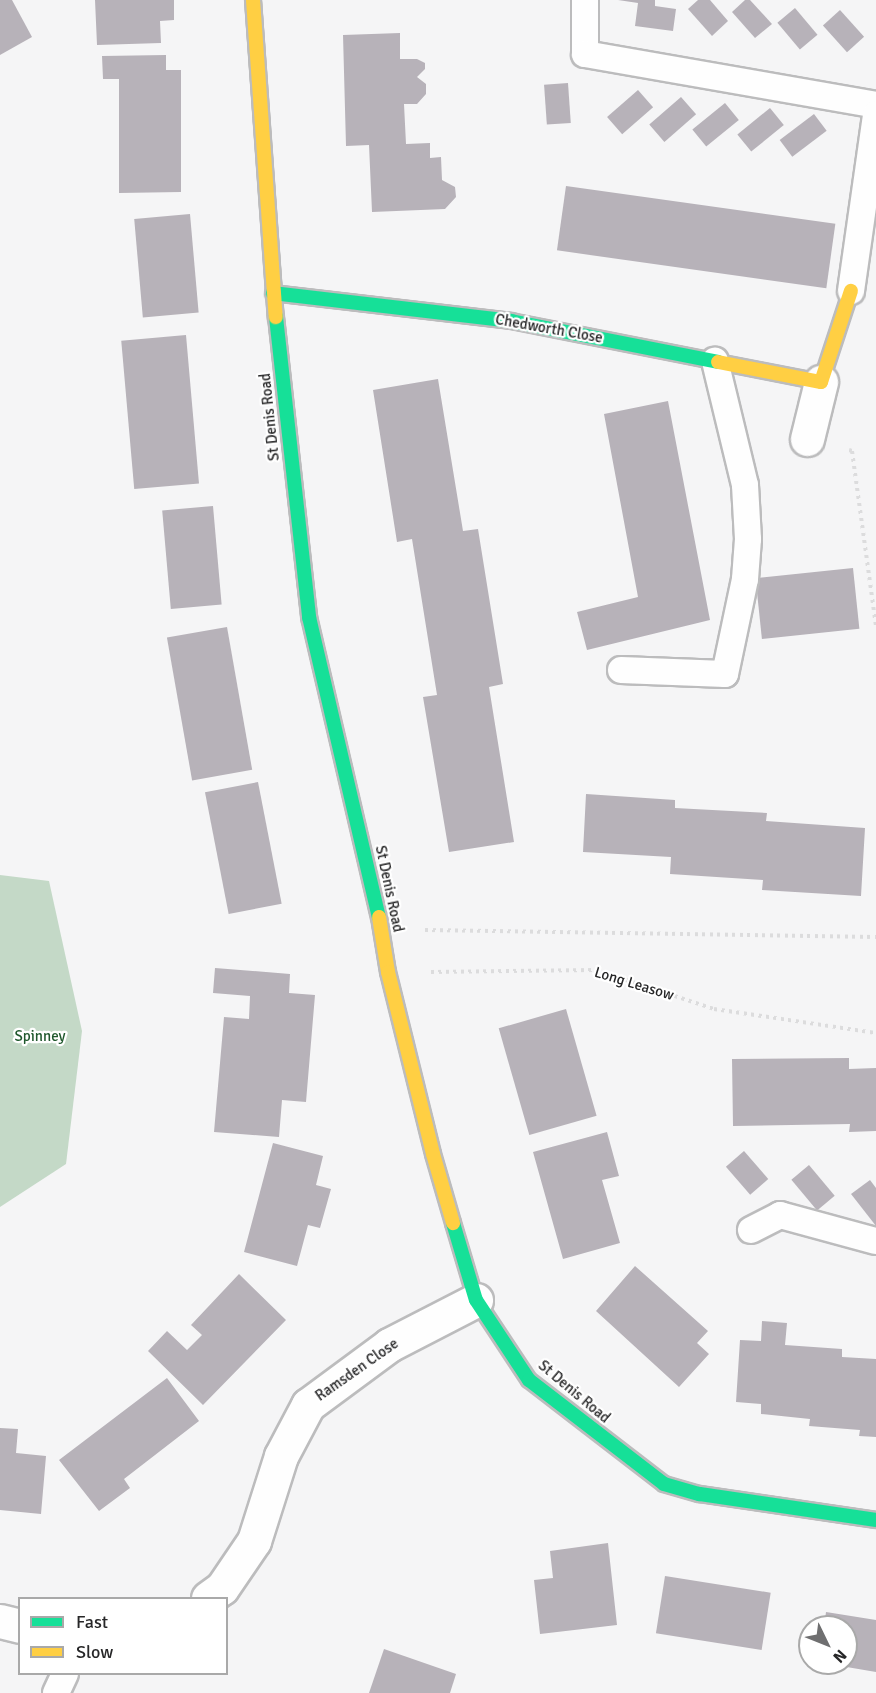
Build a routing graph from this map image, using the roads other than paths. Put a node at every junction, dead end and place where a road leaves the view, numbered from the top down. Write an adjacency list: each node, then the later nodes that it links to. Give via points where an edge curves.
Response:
1 (253, 0): 6 (street, St Denis Road)
2 (585, 0): 3 (lane, via 585,54)
3 (876, 105)
4 (876, 116): 5 (lane)
5 (851, 291): 8 (street)
6 (273, 293): 7 (street, Chedworth Close, via 511,321); 13 (street, St Denis Road, via 309,617 382,929 388,972 433,1154)
7 (715, 361): 8 (street, Chedworth Close); 10 (lane, via 745,485 748,539 726,674)
8 (821, 382): 9 (street)
9 (807, 439)
10 (621, 670)
11 (751, 1230): 12 (lane, via 780,1215)
12 (876, 1241)
13 (476, 1300): 14 (street, St Denis Road, via 530,1380 664,1484 700,1494); 15 (street, Ramsden Close, via 389,1345 308,1405 281,1456 254,1541 222,1587)
14 (876, 1520)
15 (210, 1597)
16 (0, 1621): 17 (street)
17 (18, 1626)
18 (65, 1675): 19 (lane)
19 (56, 1693)

